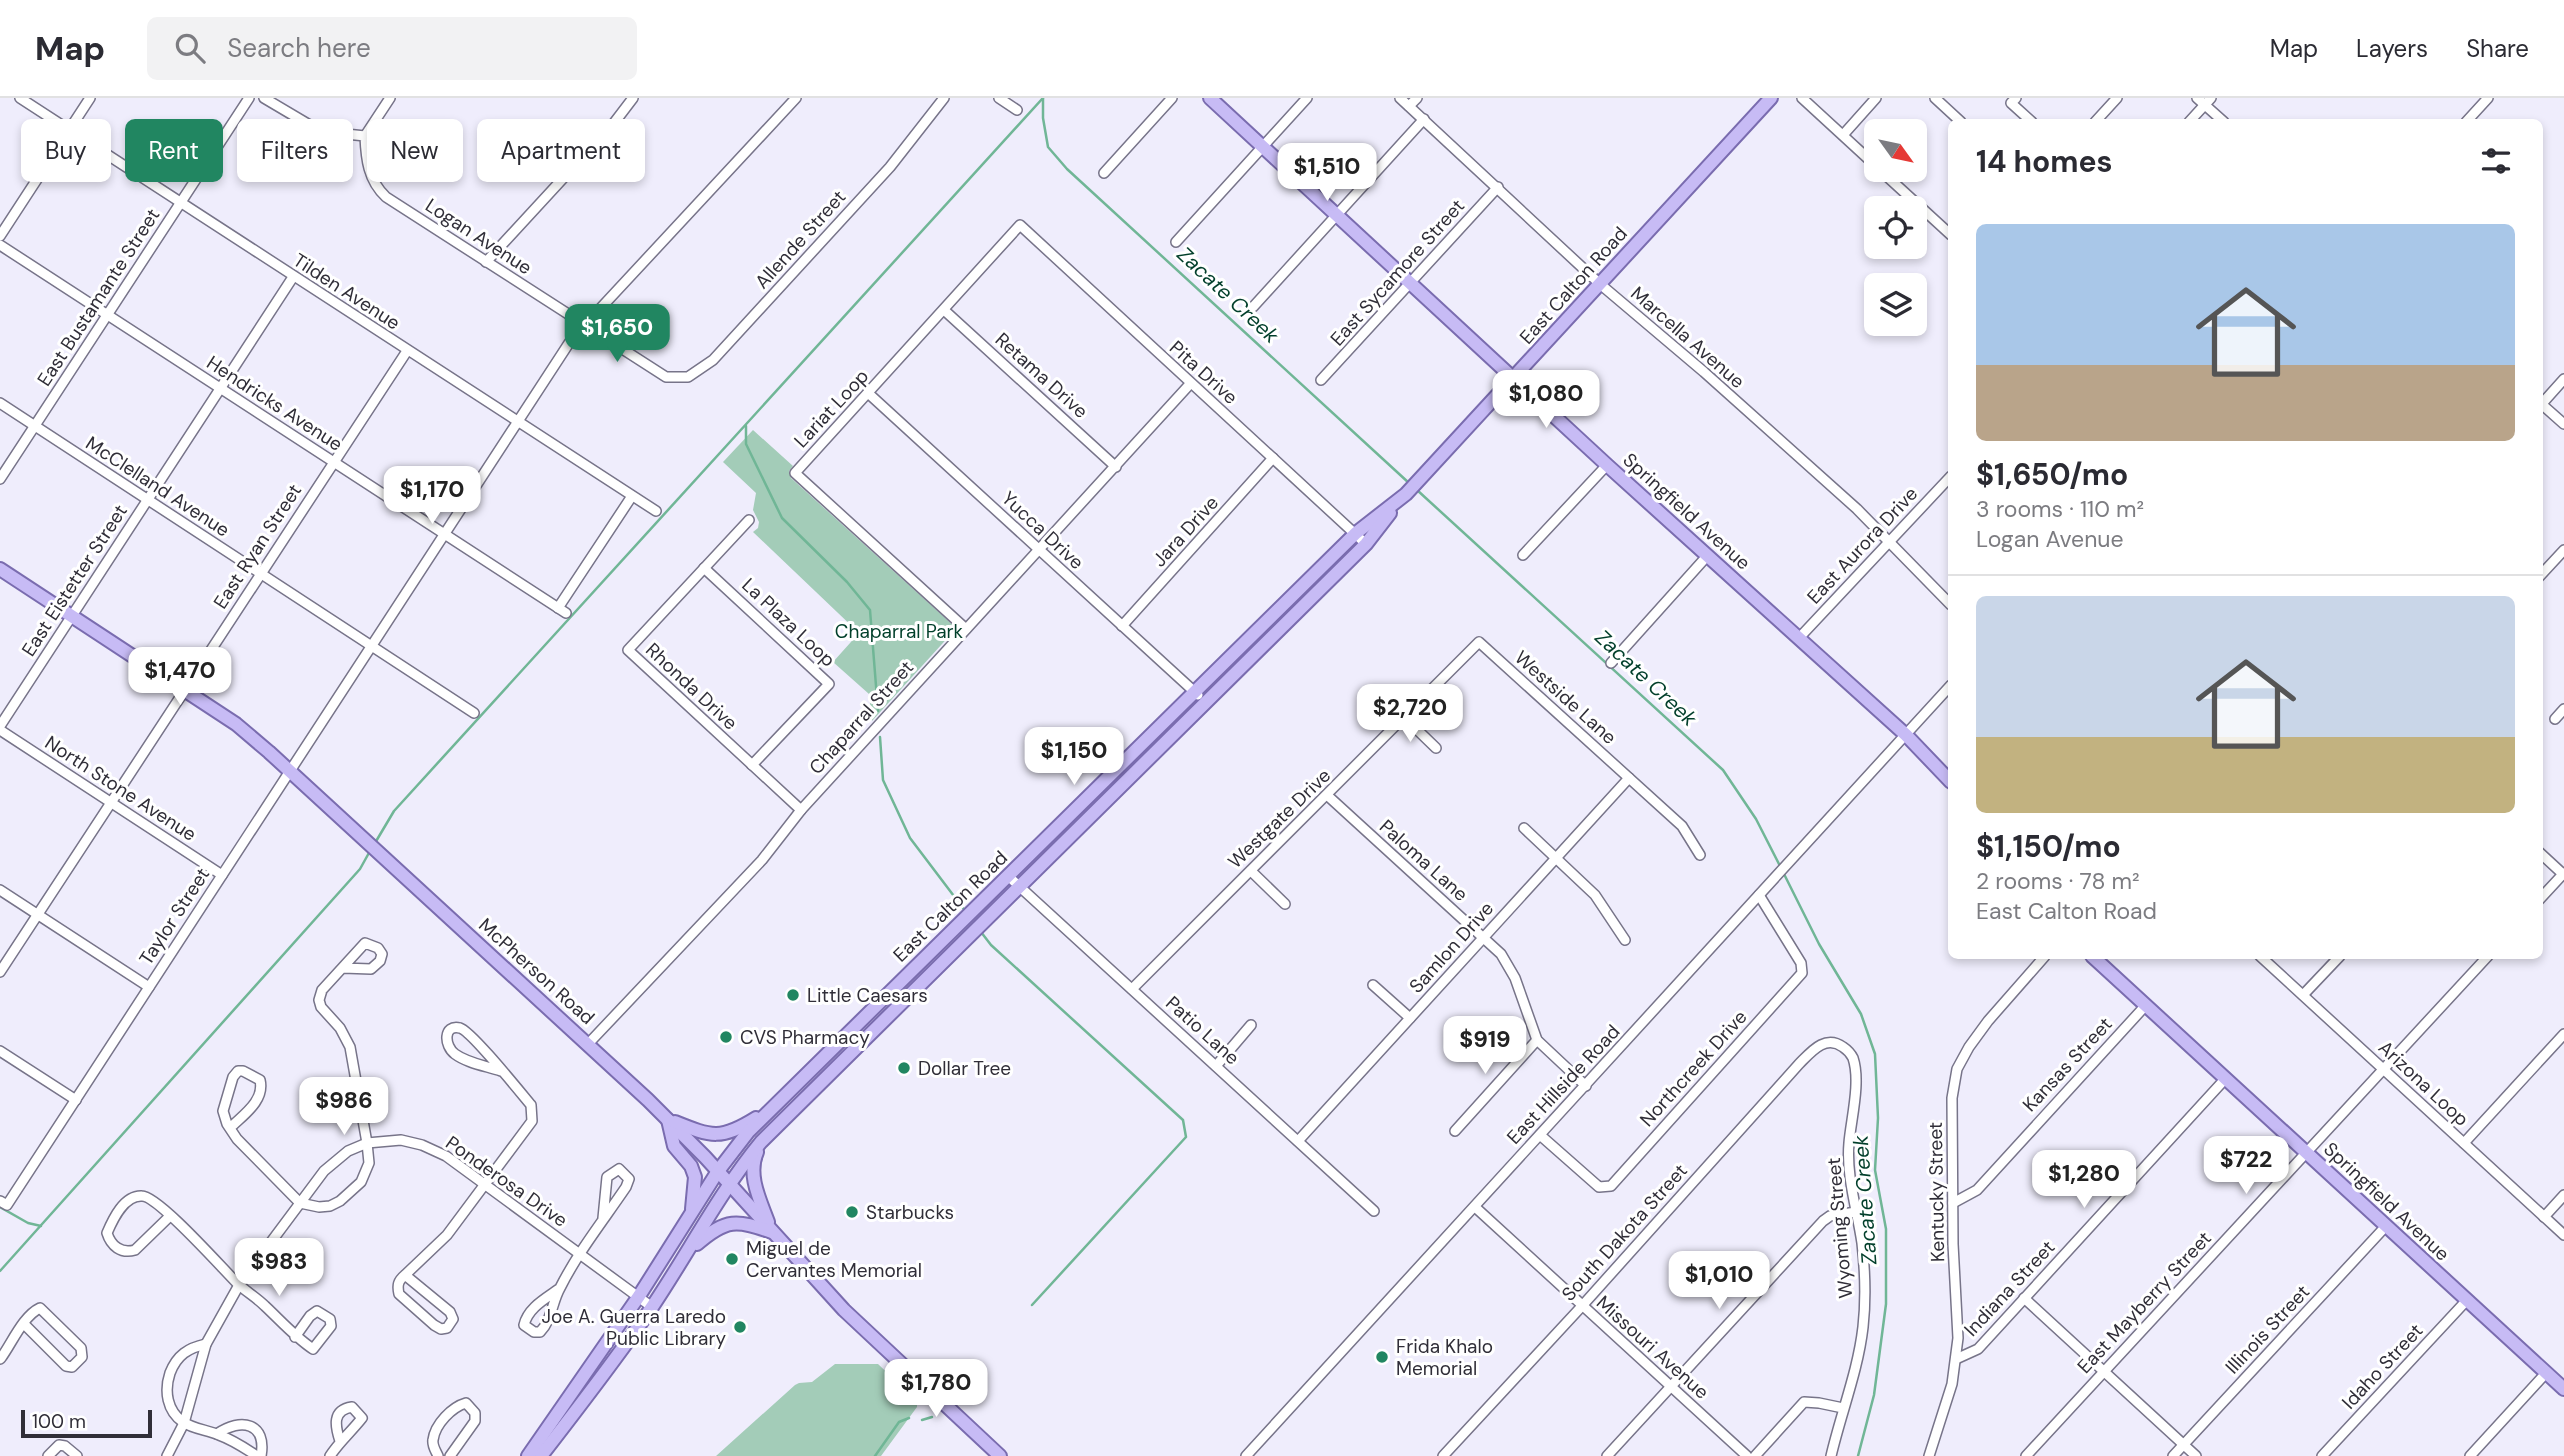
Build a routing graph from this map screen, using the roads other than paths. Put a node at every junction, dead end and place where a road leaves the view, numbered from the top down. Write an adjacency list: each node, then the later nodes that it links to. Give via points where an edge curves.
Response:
1 (20, 98): 25 (street, Tilden Avenue)
2 (90, 98): 26 (street)
3 (249, 98): 43 (street, East Bustamante Street)
4 (264, 98): 35 (street, via 313,127)
5 (390, 98): 35 (street)
6 (633, 98): 50 (street)
7 (796, 98): 57 (street, Taylor Street)
8 (944, 98): 59 (street, Allende Street, via 890,167 713,360 688,377)
9 (999, 98): 24 (street)
10 (1172, 98): 39 (street)
11 (1210, 98): 36 (main road, Springfield Avenue)
12 (1307, 98): 36 (street)
13 (1401, 98): 23 (street, Marcella Avenue)
14 (1417, 98): 23 (street)
15 (1772, 98): 53 (main road, East Calton Road)
16 (1802, 98): 34 (street)
17 (1876, 98): 34 (street)
18 (1934, 98): 28 (street)
19 (2117, 98): 30 (street)
20 (2488, 98): 33 (street)
21 (2013, 100): 29 (street)
22 (2204, 100): 31 (street); 32 (street)
23 (1409, 106): 27 (street, Marcella Avenue)
24 (1017, 110)
25 (52, 119)
26 (76, 119)
27 (1424, 119): 42 (street, Marcella Avenue); 44 (street)
28 (1958, 119)
29 (2029, 119)
30 (2098, 119)
31 (2191, 119)
32 (2221, 119)
33 (2469, 119)
34 (1843, 135): 37 (street)
35 (365, 136): 50 (street, Logan Avenue, via 368,165 379,190)
36 (1263, 146): 44 (main road, Springfield Avenue); 48 (street)
37 (1864, 155)
38 (111, 157): 43 (street, Tilden Avenue)
39 (1104, 173)
40 (35, 182): 47 (street)
41 (1893, 182): 46 (street)
42 (1498, 187): 52 (street, East Sycamore Street); 53 (street, Marcella Avenue)
43 (181, 203): 51 (street, Tilden Avenue); 56 (street, East Bustamante Street)
44 (1337, 215): 52 (main road, Springfield Avenue); 54 (street)
45 (1020, 225): 55 (street, Lariat Loop); 63 (street, Pita Drive)
46 (1948, 232)
47 (0, 236)
48 (1176, 242)
49 (0, 245): 56 (street, Hendricks Avenue)
50 (486, 262): 57 (street, Logan Avenue)
51 (293, 277): 58 (street, Tilden Avenue); 64 (street, East Eistetter Street)
52 (1411, 282): 60 (main road, Springfield Avenue); 62 (street, East Sycamore Street)
53 (1600, 284): 60 (main road, East Calton Road); 85 (street, Marcella Avenue, via 1809,465)
54 (1253, 307)
55 (944, 310): 65 (street, Lariat Loop); 75 (street, Retama Drive)
56 (107, 315): 64 (street, Hendricks Avenue); 71 (street, East Bustamante Street)
57 (584, 326): 59 (street, Logan Avenue); 69 (street, Taylor Street)
58 (407, 351): 69 (street, Tilden Avenue); 73 (street, East Ryan Street)
59 (666, 377)
60 (1515, 377): 74 (main road, Springfield Avenue); 79 (main road, East Calton Road)
61 (2564, 379): 66 (street)
62 (1321, 380)
63 (1190, 384): 72 (street, Pita Drive); 75 (street, Chaparral Street)
64 (220, 388): 73 (street, Hendricks Avenue); 80 (street, East Eistetter Street)
65 (868, 393): 87 (street, Yucca Drive); 100 (street, Lariat Loop, via 795,473)
66 (2543, 401)
67 (0, 404): 71 (street, McClelland Avenue)
68 (2543, 406): 70 (street)
69 (518, 422): 78 (street, Tilden Avenue); 84 (street, Taylor Street)
70 (2564, 424)
71 (35, 426): 76 (street, East Bustamante Street); 80 (street, McClelland Avenue)
72 (1273, 458): 83 (street, Pita Drive); 99 (street, Jara Drive)
73 (332, 461): 84 (street, Hendricks Avenue); 94 (street, East Ryan Street)
74 (1607, 465): 89 (street); 90 (main road, Springfield Avenue)
75 (1116, 467): 87 (street, Chaparral Street)
76 (0, 479)
77 (1948, 479): 85 (street, East Aurora Drive)
78 (632, 496): 81 (street, Tilden Avenue); 84 (street, Hendricks Avenue, via 562,611)
79 (1404, 496): 83 (main road, East Calton Road); 86 (main road, East Calton Road)
80 (147, 500): 94 (street, McClelland Avenue); 97 (street, East Eistetter Street)
81 (656, 511)
82 (749, 520): 91 (street, Rhonda Drive)
83 (1356, 533): 86 (street, Pita Drive); 96 (main road, East Calton Road)
84 (444, 534): 103 (street, Taylor Street)
85 (1889, 543): 95 (street, Marcella Avenue); 101 (street, East Aurora Drive)
86 (1366, 544): 98 (main road, East Calton Road)
87 (1039, 550): 99 (street, Yucca Drive); 100 (street, Chaparral Street)
88 (2564, 550): 93 (street)
89 (1522, 555)
90 (1708, 555): 101 (main road, Springfield Avenue); 104 (street)
91 (704, 568): 116 (street, Rhonda Drive, via 628,650); 116 (street, La Plaza Loop, via 829,684)
92 (0, 569): 97 (main road, McPherson Road)
93 (2543, 573)
94 (259, 574): 103 (street, McClelland Avenue); 106 (street, East Ryan Street)
95 (1948, 601)
96 (1274, 614): 98 (main road); 107 (main road, East Calton Road)
97 (72, 616): 106 (main road, McPherson Road); 113 (street, East Eistetter Street)
98 (1284, 625): 108 (main road, East Calton Road)
99 (1122, 626): 107 (street, Yucca Drive)
100 (966, 629): 123 (street, Chaparral Street)
101 (1799, 638): 114 (main road, Springfield Avenue)
102 (1479, 642): 111 (street, Westgate Drive); 118 (street, Westside Lane)
103 (371, 646): 110 (street, McClelland Avenue); 117 (street, Taylor Street)
104 (1611, 663)
105 (1948, 688): 114 (street, East Hillside Road)
106 (183, 690): 117 (main road, McPherson Road, via 236,724); 121 (street, East Ryan Street)
107 (1194, 692): 108 (street, Yucca Drive); 122 (main road, East Calton Road)
108 (1207, 703): 124 (main road, East Calton Road)
109 (2564, 709): 112 (street)
110 (474, 713)
111 (1405, 718): 115 (street); 120 (street, Westgate Drive)
112 (2555, 719)
113 (0, 728): 121 (street, North Stone Avenue)
114 (1906, 735): 119 (main road, Springfield Avenue); 135 (street, East Hillside Road)
115 (1436, 748)
116 (752, 765): 123 (street, Rhonda Drive)
117 (290, 771): 131 (street, Taylor Street); 162 (main road, McPherson Road)
118 (1629, 778): 126 (street, Westside Lane, via 1682,826); 128 (street, Samlon Drive)
119 (1948, 779)
120 (1328, 796): 129 (street, Westgate Drive); 139 (street, Paloma Lane)
121 (110, 802): 131 (street, North Stone Avenue); 138 (street, East Ryan Street)
122 (1079, 806): 124 (main road); 132 (main road, East Calton Road)
123 (801, 810): 162 (street, Chaparral Street, via 762,860)
124 (1090, 817): 133 (main road, East Calton Road)
125 (1524, 828): 128 (street)
126 (1700, 855)
127 (2543, 856): 130 (street)
128 (1556, 858): 139 (street, Samlon Drive); 140 (street, via 1595,895)
129 (1251, 871): 137 (street); 152 (street, Westgate Drive)
130 (2564, 874): 136 (street)
131 (222, 875): 151 (street, Taylor Street)
132 (1008, 876): 133 (street, Patio Lane); 146 (main road, East Calton Road)
133 (1020, 886): 149 (main road, East Calton Road); 152 (street, Patio Lane)
134 (0, 890): 138 (street)
135 (1759, 895): 170 (street, East Hillside Road); 176 (street, Northcreek Drive, via 1801,963 1802,973 1611,1186 1599,1187)
136 (2543, 896)
137 (1285, 904)
138 (37, 915): 148 (street, East Ryan Street); 151 (street)
139 (1483, 938): 155 (street, Samlon Drive); 159 (street, Paloma Lane, via 1510,966)
140 (1625, 940)
141 (2043, 959): 188 (street, Kentucky Street, via 1988,1021 1957,1069 1952,1098)
142 (2095, 959): 154 (main road, Springfield Avenue)
143 (2263, 959): 153 (street, Arizona Loop)
144 (2337, 959): 153 (street)
145 (2485, 959): 166 (street, East Mayberry Street)
146 (923, 960): 149 (main road); 157 (main road, East Calton Road)
147 (343, 968): 179 (street, via 318,1000 350,1047)
148 (0, 972)
149 (934, 972): 160 (main road, East Calton Road)
150 (1374, 985): 155 (street)
151 (149, 987): 171 (street, Taylor Street)
152 (1132, 989): 165 (street, Patio Lane)
153 (2303, 995): 166 (street, Arizona Loop)
154 (2146, 1005): 169 (main road, Springfield Avenue); 188 (street, Kansas Street, via 1977,1190)
155 (1410, 1018): 177 (street, Samlon Drive)
156 (1251, 1025): 165 (street)
157 (852, 1030): 160 (main road); 164 (main road, East Calton Road)
158 (2564, 1034): 180 (street)
159 (1537, 1040): 170 (street, Paloma Lane); 175 (street)
160 (862, 1042): 168 (main road, East Calton Road)
161 (1836, 1043): 191 (street, Wyoming Street, via 1853,1058 1856,1090 1849,1170); 207 (street, South Dakota Street, via 1825,1042 1799,1064)
162 (588, 1044): 173 (main road, McPherson Road)
163 (0, 1051): 171 (street)
164 (827, 1055): 168 (main road, via 825,1064); 172 (main road, East Calton Road)
165 (1216, 1066): 177 (street, Patio Lane)
166 (2383, 1069): 180 (street, Arizona Loop); 181 (street, East Mayberry Street)
167 (501, 1071): 167 (street, via 463,1029 450,1030 446,1044 453,1053); 183 (street, via 530,1105 532,1121)
168 (831, 1073): 178 (main road, East Calton Road)
169 (2225, 1079): 181 (main road, Springfield Avenue); 205 (street, Indiana Street)
170 (1586, 1086): 176 (street, East Hillside Road)
171 (76, 1100): 186 (street, Taylor Street)
172 (771, 1109): 173 (main road, via 720,1135); 182 (main road, East Calton Road)
173 (668, 1119): 182 (main road, McPherson Road); 193 (main road, via 674,1146 695,1177)
174 (230, 1128): 174 (street, via 259,1099 262,1088 260,1080 243,1071 233,1077 223,1111); 187 (street)
175 (1455, 1131)
176 (1540, 1135): 189 (street, East Hillside Road)
177 (1298, 1140): 190 (street, Patio Lane)
178 (761, 1142): 184 (main road, East Calton Road); 197 (main road, via 753,1171)
179 (367, 1143): 183 (street, Ponderosa Drive, via 401,1139 422,1145); 187 (street, Ponderosa Drive, via 324,1171); 187 (street, via 369,1163 361,1182 340,1201 319,1208)
180 (2463, 1143): 194 (street, Arizona Loop)
181 (2306, 1153): 196 (main road, Springfield Avenue); 214 (street, East Mayberry Street)
182 (718, 1171): 184 (main road, McPherson Road); 193 (main road, East Calton Road)
183 (485, 1183): 199 (street, Ponderosa Drive); 201 (street, via 447,1236)
184 (730, 1184): 197 (main road, McPherson Road); 200 (main road, East Calton Road)
185 (2564, 1195): 194 (street)
186 (3, 1203)
187 (300, 1203): 202 (street, Ponderosa Drive)
188 (1953, 1203): 213 (street, Kentucky Street)
189 (1475, 1207): 207 (street, Missouri Avenue); 235 (street, East Hillside Road)
190 (1374, 1211)
191 (1856, 1212): 216 (street, via 1823,1221); 220 (street, Wyoming Street, via 1862,1244 1864,1325)
192 (170, 1216): 192 (street, via 154,1199 132,1198 115,1214 107,1233 110,1242 129,1252 135,1250); 202 (street)
193 (691, 1216): 204 (main road, East Calton Road)
194 (2544, 1217): 198 (street, Arizona Loop)
195 (603, 1218): 195 (street, via 629,1179 618,1169 607,1177); 199 (street)
196 (2386, 1226): 206 (main road, Springfield Avenue); 224 (street, Illinois Street)
197 (772, 1232): 200 (main road, via 734,1222 723,1225); 234 (main road, McPherson Road, via 844,1310)
198 (2564, 1235)
199 (580, 1253): 203 (street); 204 (street, Ponderosa Drive)
200 (687, 1254): 208 (main road, East Calton Road)
201 (405, 1275): 201 (street, via 399,1280 399,1294 435,1325 447,1328 453,1319 450,1312)
202 (239, 1285): 210 (street); 211 (street, Ponderosa Drive)
203 (559, 1289): 203 (street, via 536,1306 524,1325 534,1332 546,1326)
204 (639, 1296): 208 (street, Ponderosa Drive); 218 (main road, East Calton Road)
205 (2024, 1298): 213 (street, Indiana Street, via 1978,1349); 214 (street)
206 (2467, 1300): 215 (main road, Springfield Avenue); 245 (street, Idaho Street)
207 (1582, 1306): 216 (street, Missouri Avenue); 236 (street, South Dakota Street)
208 (652, 1307): 219 (main road, East Calton Road)
209 (24, 1324): 209 (street, via 66,1366 72,1367 82,1357 81,1348 40,1308); 212 (street)
210 (295, 1337)
211 (206, 1344): 221 (street, Ponderosa Drive); 221 (street, via 190,1347 177,1358 170,1374 168,1402)
212 (0, 1359)
213 (1956, 1359): 241 (street, Kentucky Street)
214 (2103, 1371): 224 (street); 242 (street, East Mayberry Street)
215 (2546, 1373): 217 (main road, Springfield Avenue); 246 (street)
216 (1671, 1387): 237 (street); 238 (street, Missouri Avenue)
217 (2564, 1389)
218 (570, 1396): 219 (main road); 232 (main road, East Calton Road)
219 (580, 1406): 233 (main road, East Calton Road)
220 (1843, 1408): 239 (street, via 1804,1402); 240 (street, Wyoming Street)
221 (184, 1423): 222 (street); 227 (street, Ponderosa Drive)
222 (217, 1434): 228 (street); 228 (street, via 227,1426 251,1426 261,1436)
223 (340, 1441): 229 (street)
224 (2183, 1444): 243 (street, Illinois Street); 244 (street)
225 (48, 1456): 226 (street, via 59,1445)
226 (77, 1456)
227 (167, 1456)
228 (259, 1456)
229 (330, 1456)
230 (438, 1456): 231 (street, via 433,1439 436,1431 452,1409 466,1403 475,1413 475,1421)
231 (450, 1456)
232 (528, 1456)
233 (541, 1456)
234 (1000, 1456)
235 (1246, 1456)
236 (1443, 1456)
237 (1607, 1456)
238 (1747, 1456)
239 (1755, 1456)
240 (1831, 1456)
241 (1929, 1456)
242 (2026, 1456)
243 (2173, 1456)
244 (2196, 1456)
245 (2322, 1456)
246 (2470, 1456)

